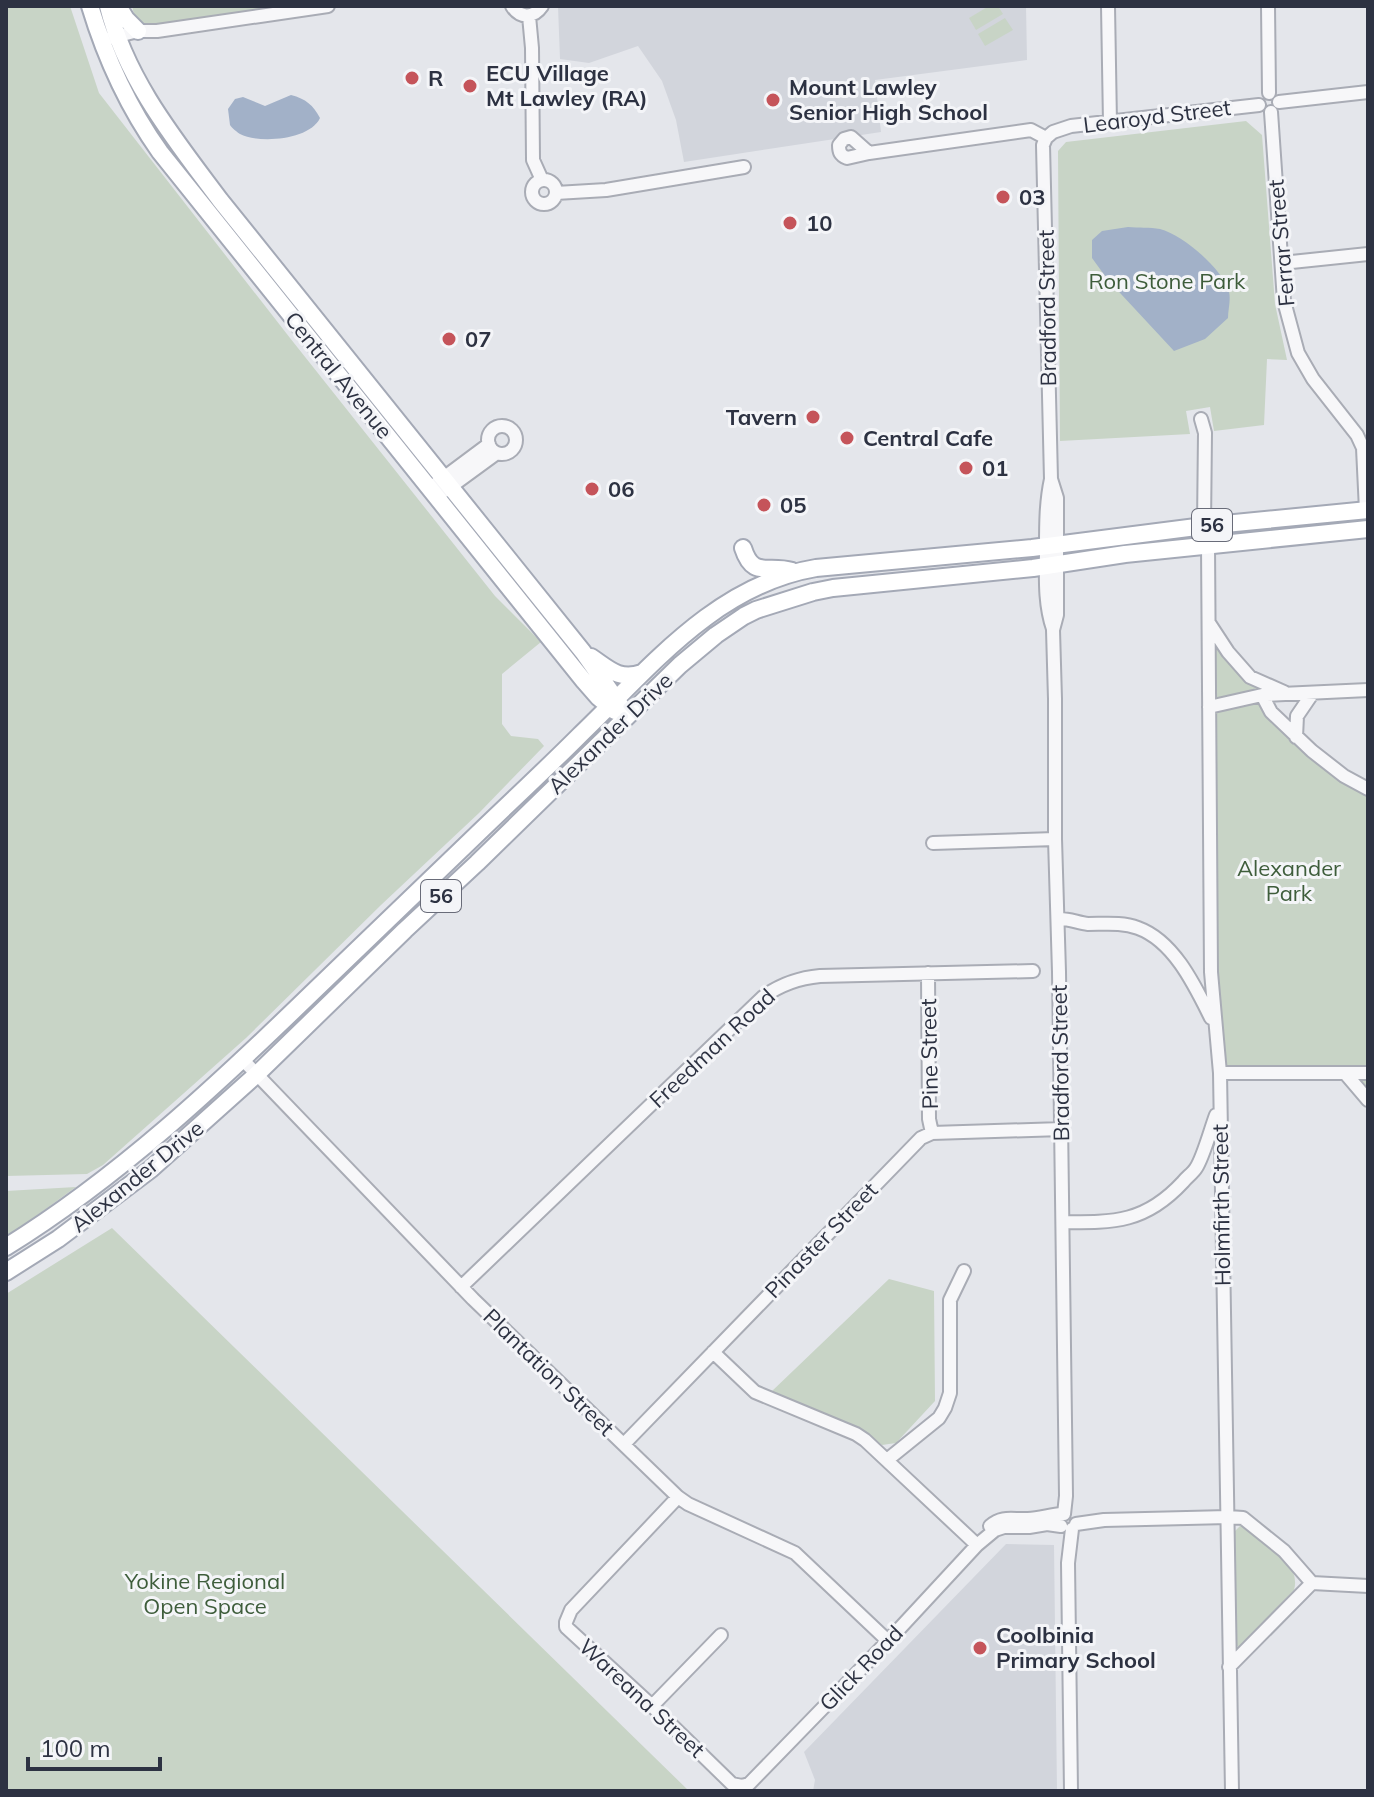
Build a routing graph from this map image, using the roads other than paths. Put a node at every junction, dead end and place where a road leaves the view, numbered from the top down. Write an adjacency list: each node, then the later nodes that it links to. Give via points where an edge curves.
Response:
1 (90, 6): 11 (main road, Central Avenue)
2 (108, 6): 11 (main road, Central Avenue)
3 (118, 6): 10 (main road)
4 (328, 6): 10 (street)
5 (512, 6): 9 (street)
6 (542, 6): 9 (street)
7 (1108, 6): 15 (street)
8 (1268, 6): 14 (street, Ferrar Street)
9 (529, 16): 19 (street, via 533,160)
10 (140, 34): 11 (street); 12 (main road)
11 (110, 41): 12 (main road, Central Avenue); 26 (main road, Central Avenue, via 126,98 160,152)
12 (130, 67): 26 (main road, Central Avenue, via 164,124)
13 (1368, 92): 14 (street)
14 (1273, 102): 15 (street, Learoyd Street, via 1264,111 1259,105); 22 (street, Ferrar Street)
15 (1110, 123): 16 (street, Learoyd Street, via 1062,128)
16 (1046, 138): 17 (street, Learoyd Street, via 1031,130); 30 (street, Bradford Street, via 1051,479 1057,498)
17 (869, 153)
18 (744, 167): 20 (street)
19 (542, 180): 20 (street, via 553,183); 20 (street, via 533,187 535,201 548,204)
20 (556, 193)
21 (1368, 254): 22 (street)
22 (1282, 263): 25 (street, Ferrar Street, via 1284,301 1298,353)
23 (1201, 419): 28 (street)
24 (493, 448): 26 (street)
25 (1366, 449): 27 (street, Ferrar Street)
26 (440, 488): 36 (main road, Central Avenue); 38 (main road, Central Avenue)
27 (1367, 510): 28 (main road, Alexander Drive / 56)
28 (1204, 526): 30 (main road, Alexander Drive / 56)
29 (1368, 529): 31 (main road, Alexander Drive / 56)
30 (1051, 545): 33 (street, Bradford Street); 34 (main road, Alexander Drive / 56)
31 (1208, 545): 33 (main road, Alexander Drive / 56); 35 (street, Holmfirth Street)
32 (743, 548): 34 (main road, via 757,568)
33 (1051, 565): 45 (main road, Alexander Drive / 56, via 833,588 756,610 704,644); 49 (street, Bradford Street, via 1057,615)
34 (795, 572): 37 (main road, Alexander Drive / 56, via 723,604)
35 (1207, 620): 40 (street, via 1250,677); 44 (street, Holmfirth Street)
36 (583, 652): 37 (main road, via 618,675); 43 (main road, Central Avenue)
37 (642, 673): 43 (main road, Alexander Drive / 56)
38 (584, 681): 43 (main road, Central Avenue); 46 (main road, via 590,702)
39 (1368, 690): 41 (street)
40 (1287, 693): 41 (street); 42 (street)
41 (1312, 694): 47 (street, via 1297,716)
42 (1262, 695): 44 (street); 47 (street)
43 (613, 702): 45 (main road, Central Avenue); 46 (main road, Alexander Drive / 56)
44 (1209, 707): 53 (street, Holmfirth Street)
45 (627, 718): 61 (main road, Alexander Drive / 56)
46 (580, 735): 57 (main road, Alexander Drive / 56)
47 (1296, 737): 48 (street)
48 (1368, 789)
49 (1055, 839): 50 (street); 51 (street, Bradford Street)
50 (933, 843)
51 (1058, 919): 55 (street, via 1140,928); 64 (street, Bradford Street)
52 (1033, 971): 54 (street, Freedman Road)
53 (1211, 972): 55 (street); 56 (street, Holmfirth Street)
54 (928, 973): 65 (street, Pine Street); 72 (street, Freedman Road, via 805,977 774,989)
55 (1188, 975): 56 (street)
56 (1214, 1024): 58 (street, Holmfirth Street)
57 (243, 1060): 61 (street, Plantation Street); 69 (main road, Alexander Drive / 56, via 116,1171)
58 (1220, 1073): 59 (street); 63 (street, Holmfirth Street)
59 (1345, 1073): 60 (street); 62 (street)
60 (1368, 1073)
61 (256, 1075): 71 (main road, Alexander Drive / 56, via 151,1169); 72 (street, Plantation Street)
62 (1368, 1100)
63 (1219, 1107): 66 (street); 67 (street, Holmfirth Street)
64 (1062, 1129): 65 (street); 68 (street, Bradford Street)
65 (932, 1133): 73 (street, Pinaster Street, via 912,1145)
66 (1197, 1166): 67 (street); 68 (street, via 1147,1212 1097,1223)
67 (1221, 1170): 77 (street, Holmfirth Street)
68 (1063, 1222): 78 (street, Bradford Street)
69 (6, 1247)
70 (964, 1271): 75 (street, via 950,1300 950,1393 945,1408)
71 (6, 1272)
72 (461, 1287): 74 (street, Plantation Street)
73 (713, 1352): 74 (street, Pinaster Street); 75 (street, via 755,1392 856,1434)
74 (624, 1444): 76 (street, Plantation Street)
75 (887, 1460): 79 (street)
76 (678, 1497): 83 (street, Plantation Street, via 795,1553); 85 (street, Wareana Street, via 571,1610 566,1622)
77 (1228, 1517): 78 (street, Glick Road); 80 (street, via 1243,1518 1284,1551); 84 (street, Holmfirth Street)
78 (1068, 1521): 79 (street, Glick Road, via 998,1520); 87 (street, Bradford Street)
79 (977, 1545): 83 (street, Glick Road)
80 (1312, 1583): 81 (street); 84 (street)
81 (1368, 1586)
82 (721, 1635): 85 (street)
83 (888, 1641): 86 (street, Glick Road)
84 (1229, 1667): 88 (street, Holmfirth Street)
85 (652, 1706): 86 (street, Wareana Street, via 732,1784)
86 (742, 1786)
87 (1071, 1791)
88 (1232, 1791)

